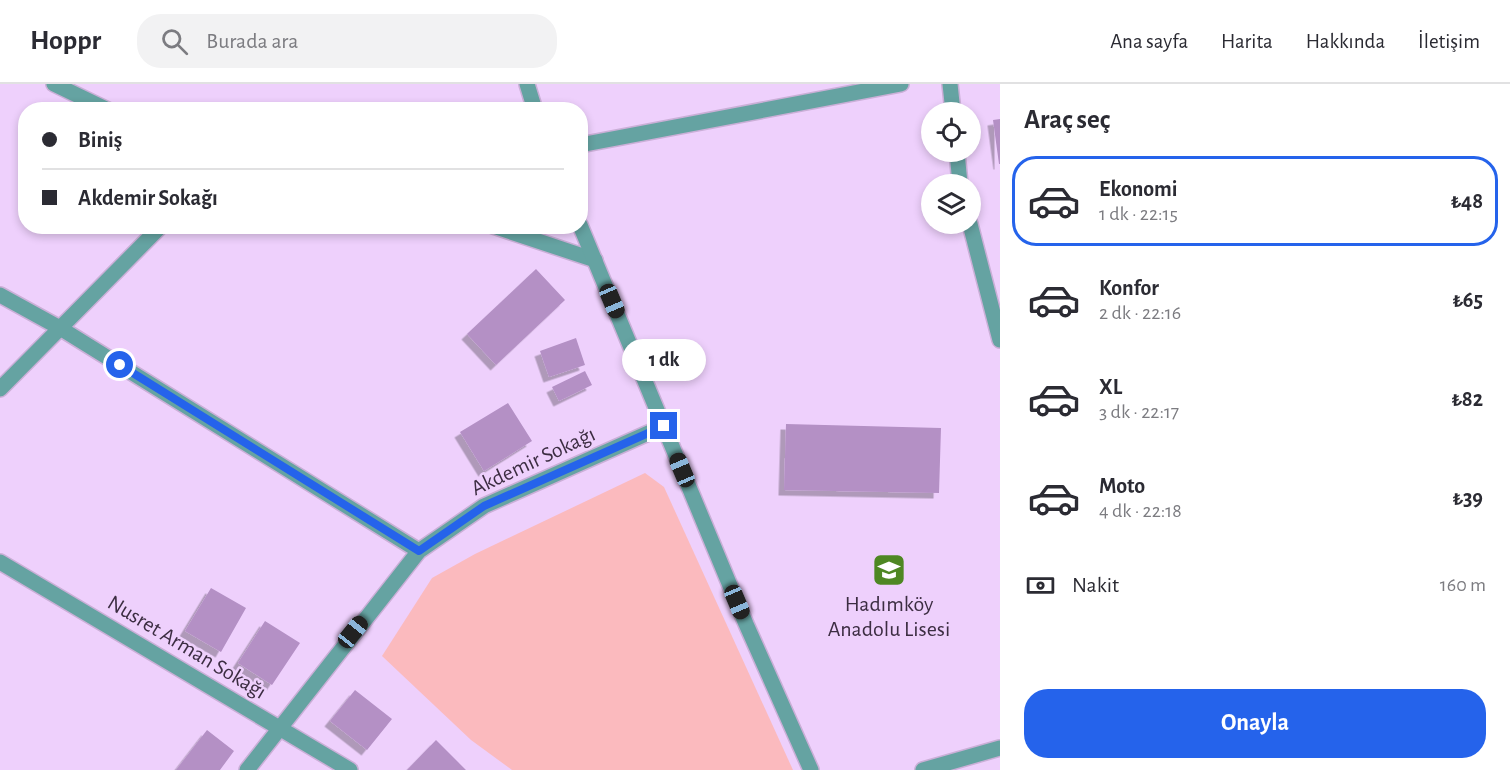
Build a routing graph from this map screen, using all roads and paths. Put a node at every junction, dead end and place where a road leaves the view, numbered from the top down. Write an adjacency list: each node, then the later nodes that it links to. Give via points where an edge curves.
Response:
1 (54, 84): 5 (street)
2 (527, 84): 6 (street)
3 (901, 84): 8 (street)
4 (950, 84): 7 (street)
5 (91, 102)
6 (533, 102)
7 (952, 102)
8 (588, 143)
9 (153, 234): 15 (street)
10 (518, 234): 13 (street)
11 (584, 234): 13 (street)
12 (972, 234): 16 (street)
13 (595, 260): 18 (street)
14 (0, 295): 15 (street)
15 (60, 328): 17 (street); 19 (street)
16 (1000, 340)
17 (0, 389)
18 (664, 426): 19 (street, Akdemir Sokağı, via 484,506); 25 (street)
19 (419, 551): 21 (street, Akdemir Sokağı)
20 (0, 562): 21 (street, Nusret Arman Sokağı)
21 (280, 728): 23 (street, Akdemir Sokağı); 24 (street, Nusret Arman Sokağı)
22 (1000, 748): 26 (street)
23 (247, 770)
24 (350, 770)
25 (812, 770)
26 (923, 770)

